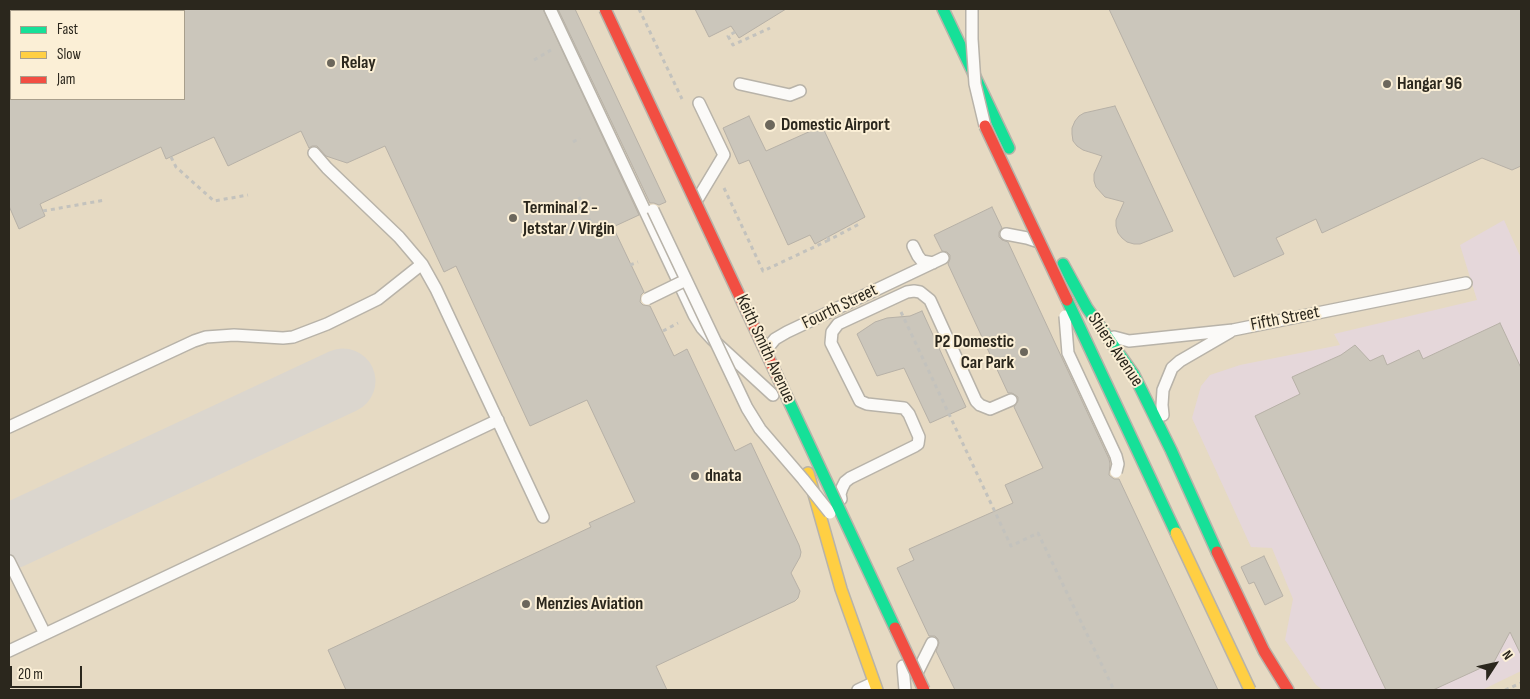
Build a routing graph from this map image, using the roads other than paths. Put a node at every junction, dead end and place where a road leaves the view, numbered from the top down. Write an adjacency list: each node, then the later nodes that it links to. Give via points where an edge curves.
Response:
1 (550, 9): 27 (lane, via 694,315 712,339)
2 (605, 9): 35 (street, Keith Smith Avenue, bridge)
3 (943, 9): 11 (street)
4 (972, 9): 9 (lane, bridge, via 976,84)
5 (964, 82): 9 (street, Shiers Avenue, bridge)
6 (740, 84): 7 (lane, via 790,95)
7 (800, 91)
8 (699, 103): 13 (lane, via 724,155)
9 (985, 126): 20 (street, Shiers Avenue, bridge)
10 (314, 153): 17 (lane)
11 (1014, 159)
12 (653, 210): 18 (lane, bridge)
13 (688, 214)
14 (1006, 234): 16 (lane, via 1037,242)
15 (913, 246): 24 (lane, Fourth Street, via 922,261 938,261 775,339 764,356)
16 (1059, 256): 23 (street, Shiers Avenue)
17 (422, 264): 29 (lane); 30 (lane, via 378,300 327,324 283,338 206,336)
18 (686, 280): 21 (lane, bridge); 35 (lane, bridge, via 760,429)
19 (1466, 283): 22 (lane, Fifth Street)
20 (1062, 292): 33 (lane, bridge, via 1068,354 1116,456); 44 (street, Shiers Avenue, bridge)
21 (647, 299)
22 (1233, 330): 23 (lane, Fifth Street, via 1130,341); 31 (lane, via 1172,368 1163,390 1162,405)
23 (1104, 332): 26 (street, Shiers Avenue)
24 (762, 372): 27 (street, Keith Smith Avenue)
25 (1071, 372): 26 (lane, via 1103,359 1118,362)
26 (1134, 375): 31 (street, Shiers Avenue)
27 (775, 399)
28 (1011, 400): 42 (lane, via 990,409 980,405 930,300 920,292 907,292 834,328 831,343 860,401 904,408 918,433 919,441 915,446 850,478 840,494 901,630)
29 (498, 420): 34 (lane); 37 (lane)
30 (9, 427)
31 (1172, 450): 45 (street, Shiers Avenue, via 1264,651)
32 (804, 464): 40 (street, via 841,589)
33 (1116, 472)
34 (543, 516)
35 (860, 553): 43 (street, Keith Smith Avenue, bridge)
36 (9, 561): 37 (lane)
37 (45, 634): 39 (lane)
38 (932, 643): 42 (lane)
39 (9, 651)
40 (875, 686): 41 (lane)
41 (858, 690)
42 (906, 690)
43 (924, 690)
44 (1250, 690)
45 (1288, 690)

